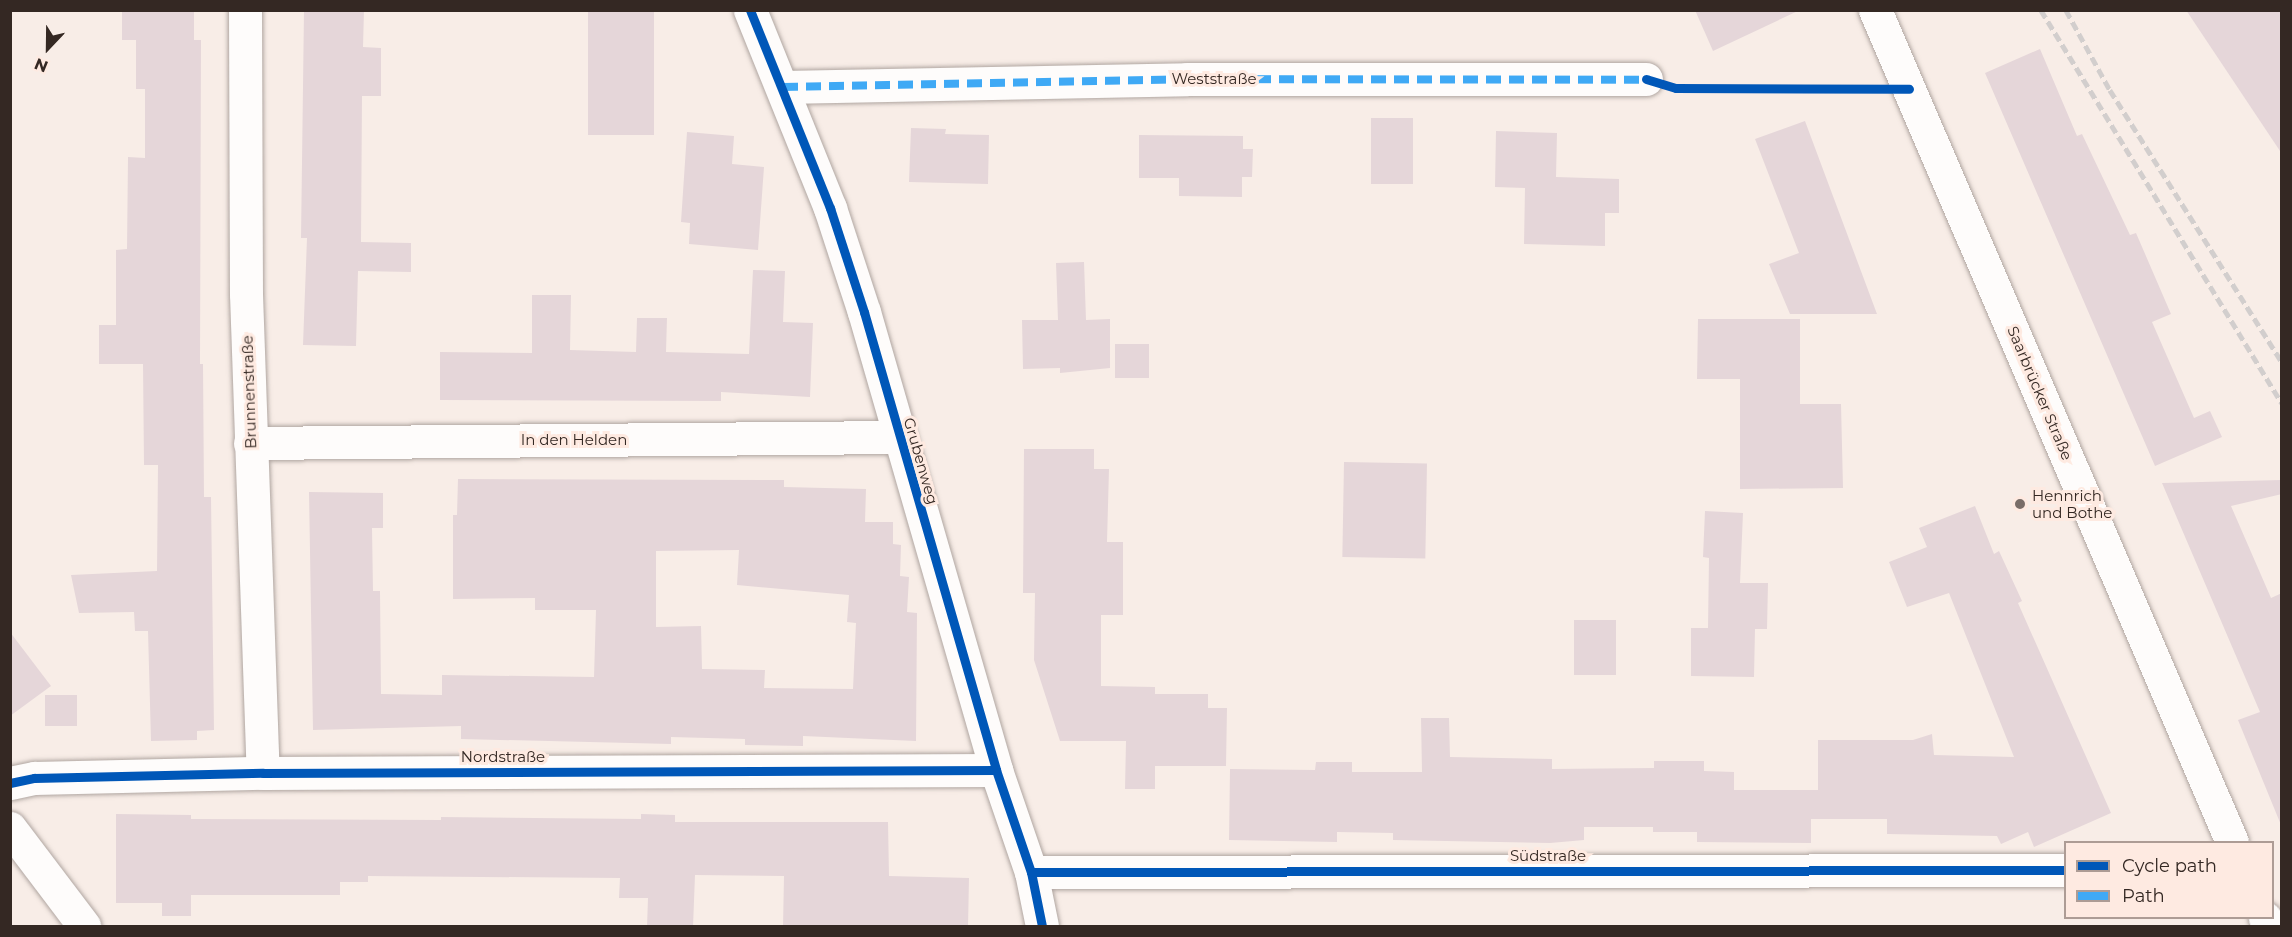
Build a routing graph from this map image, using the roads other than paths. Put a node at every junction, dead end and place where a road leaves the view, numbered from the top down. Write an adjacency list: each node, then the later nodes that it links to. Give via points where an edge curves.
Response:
1 (245, 10): 7 (street, Brunnenstraße)
2 (750, 10): 5 (street, Grubenweg)
3 (1875, 10): 12 (street, Saarbrücker Straße)
4 (1646, 79): 5 (street, Weststraße, via 1187,79)
5 (783, 87): 6 (street, Grubenweg, via 830,208)
6 (898, 437): 7 (street, In den Helden); 8 (street, Grubenweg)
7 (250, 443): 9 (street, Brunnenstraße)
8 (996, 770): 9 (street, Nordstraße); 14 (street, Grubenweg)
9 (263, 773): 10 (street, Nordstraße, via 34,778)
10 (10, 783)
11 (10, 828): 15 (street)
12 (2231, 841)
13 (2064, 870): 14 (street, Südstraße)
14 (1030, 872): 16 (street, Grubenweg)
15 (84, 927)
16 (1041, 927)

